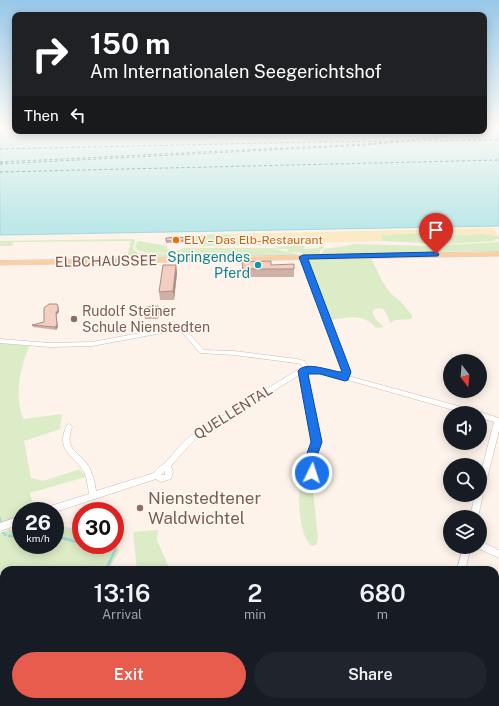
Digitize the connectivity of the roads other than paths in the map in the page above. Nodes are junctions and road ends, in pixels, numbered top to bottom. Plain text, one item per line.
1 (499, 254) edge
2 (303, 257) junction
3 (0, 263) edge
4 (0, 341) edge
5 (305, 370) junction
6 (345, 377) junction
7 (447, 406) edge
8 (487, 417) edge
9 (499, 421) edge
10 (69, 428) dead end
11 (310, 459) dead end
12 (487, 465) edge
13 (93, 496) junction
14 (64, 505) edge
15 (12, 523) edge
16 (0, 527) edge
17 (487, 549) edge
18 (465, 554) edge
19 (499, 554) edge
20 (462, 566) edge

1 - 2 main road, ELBCHAUSSEE
2 - 3 main road, ELBCHAUSSEE
2 - 6 street
4 - 5 street
5 - 6 street
5 - 11 street
5 - 13 street, QUELLENTAL
6 - 7 street
8 - 9 street
9 - 12 street
10 - 13 street
13 - 14 street, QUELLENTAL
15 - 16 street
17 - 19 street
18 - 20 street

